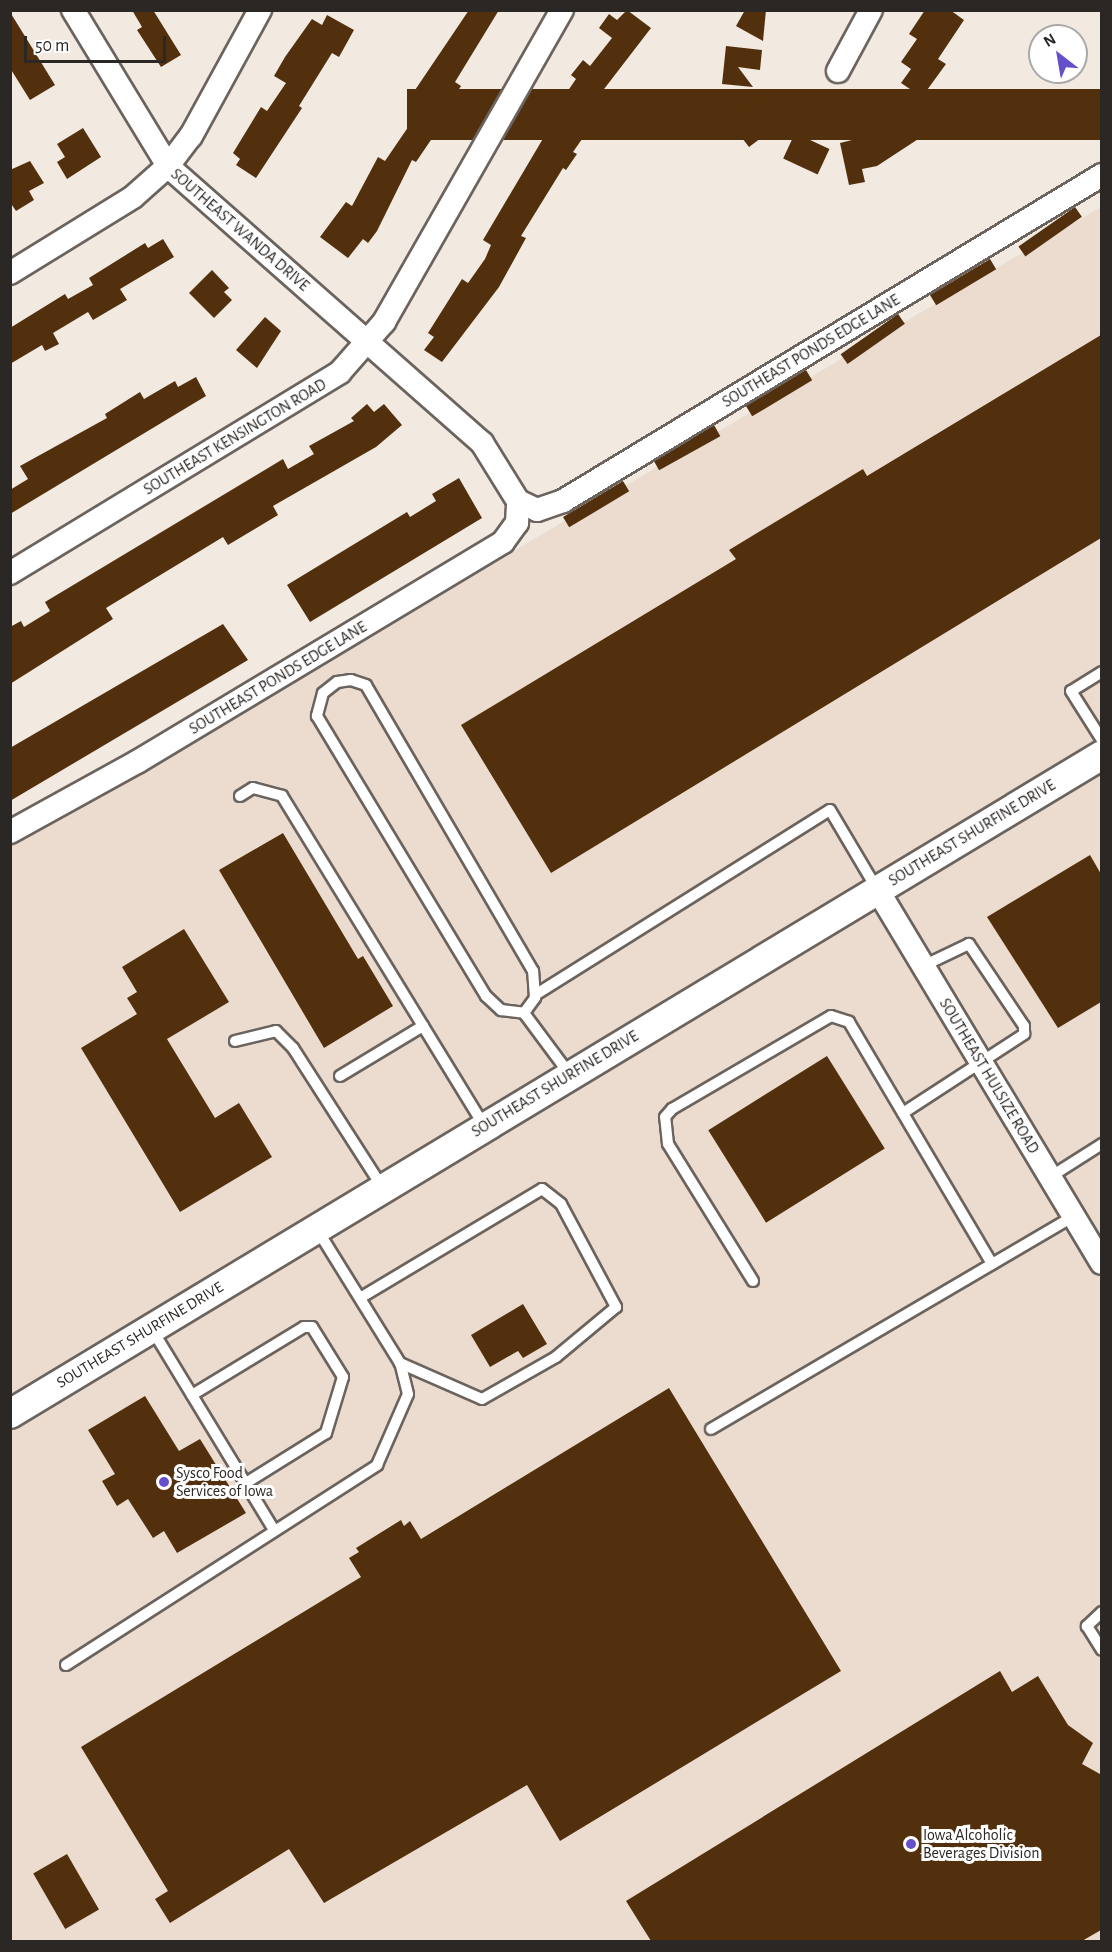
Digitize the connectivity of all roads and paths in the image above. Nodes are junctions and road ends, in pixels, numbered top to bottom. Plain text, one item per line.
1 (73, 10) edge
2 (260, 10) edge
3 (562, 10) edge
4 (872, 10) edge
5 (838, 71) dead end
6 (168, 166) junction
7 (1101, 175) edge
8 (10, 273) edge
9 (367, 344) junction
10 (518, 501) junction
11 (10, 573) edge
12 (1101, 672) edge
13 (1101, 740) edge
14 (1101, 755) edge
15 (240, 796) dead end
16 (10, 832) edge
17 (877, 889) junction
18 (923, 966) junction
19 (535, 994) junction
20 (524, 1012) junction
21 (423, 1026) junction
22 (235, 1041) dead end
23 (982, 1065) junction
24 (570, 1075) junction
25 (340, 1076) dead end
26 (903, 1113) junction
27 (484, 1127) junction
28 (1101, 1144) edge
29 (1050, 1177) junction
30 (383, 1188) junction
31 (1074, 1216) junction
32 (317, 1228) junction
33 (1101, 1263) edge
34 (992, 1264) junction
35 (753, 1281) dead end
36 (360, 1298) junction
37 (151, 1328) junction
38 (400, 1363) junction
39 (192, 1395) junction
40 (10, 1414) edge
41 (711, 1429) dead end
42 (246, 1483) junction
43 (274, 1530) junction
44 (1101, 1612) edge
45 (1101, 1650) edge
46 (66, 1665) dead end

1 - 6 street, SOUTHEAST WANDA DRIVE
2 - 6 street
3 - 9 street, SOUTHEAST KENSINGTON ROAD
4 - 5 street
6 - 8 street
6 - 9 street, SOUTHEAST WANDA DRIVE
7 - 10 street, SOUTHEAST PONDS EDGE LANE
9 - 10 street
9 - 11 street, SOUTHEAST KENSINGTON ROAD
10 - 16 street, SOUTHEAST PONDS EDGE LANE
12 - 13 lane
14 - 17 street, SOUTHEAST SHURFINE DRIVE
15 - 21 lane
17 - 18 street, SOUTHEAST HULSIZE ROAD
17 - 19 lane
17 - 24 street, SOUTHEAST SHURFINE DRIVE
18 - 23 street, SOUTHEAST HULSIZE ROAD
18 - 23 lane
19 - 20 lane
19 - 20 lane
20 - 24 lane
21 - 25 lane
21 - 27 lane
22 - 30 lane
23 - 26 lane
23 - 29 street, SOUTHEAST HULSIZE ROAD
24 - 27 street, SOUTHEAST SHURFINE DRIVE
26 - 34 lane
26 - 35 lane
27 - 30 street, SOUTHEAST SHURFINE DRIVE
28 - 29 lane
29 - 31 street, SOUTHEAST HULSIZE ROAD
30 - 32 street, SOUTHEAST SHURFINE DRIVE
31 - 33 street, SOUTHEAST HULSIZE ROAD
31 - 34 lane
32 - 36 lane
32 - 37 street, SOUTHEAST SHURFINE DRIVE
34 - 41 lane
36 - 38 lane
36 - 38 lane
37 - 39 lane
37 - 40 street, SOUTHEAST SHURFINE DRIVE
38 - 43 lane
39 - 42 lane
39 - 42 lane
42 - 43 lane
43 - 46 lane
44 - 45 lane

